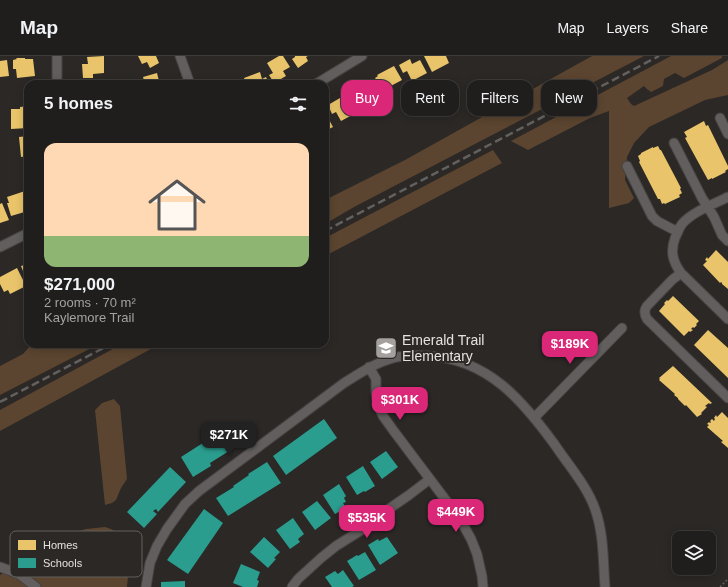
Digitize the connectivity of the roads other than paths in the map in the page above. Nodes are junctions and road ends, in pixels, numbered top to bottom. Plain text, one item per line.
1 (57, 56) edge
2 (180, 56) edge
3 (362, 56) edge
4 (57, 80) edge
5 (189, 80) edge
6 (323, 80) edge
7 (720, 118) dead end
8 (728, 134) edge
9 (674, 143) dead end
10 (627, 166) dead end
11 (728, 197) edge
12 (707, 207) junction
13 (678, 232) junction
14 (24, 235) edge
15 (728, 241) edge
16 (0, 247) edge
17 (681, 273) junction
18 (728, 320) edge
19 (622, 328) dead end
20 (369, 367) junction
21 (728, 398) edge
22 (534, 418) junction
23 (430, 478) junction
24 (0, 567) edge
25 (10, 571) edge
26 (23, 577) edge
27 (36, 587) edge
28 (146, 587) edge
29 (292, 587) edge
30 (483, 587) edge
31 (605, 587) edge

1 - 4 street
2 - 5 street
3 - 6 street
7 - 8 street
9 - 12 street
10 - 13 street
11 - 12 street
12 - 13 street
12 - 15 street
13 - 17 street
14 - 16 street
17 - 18 street
17 - 21 street
19 - 22 street
20 - 22 street
20 - 23 street
20 - 28 street
22 - 31 street
23 - 29 street
23 - 30 street
24 - 25 street
26 - 27 street

